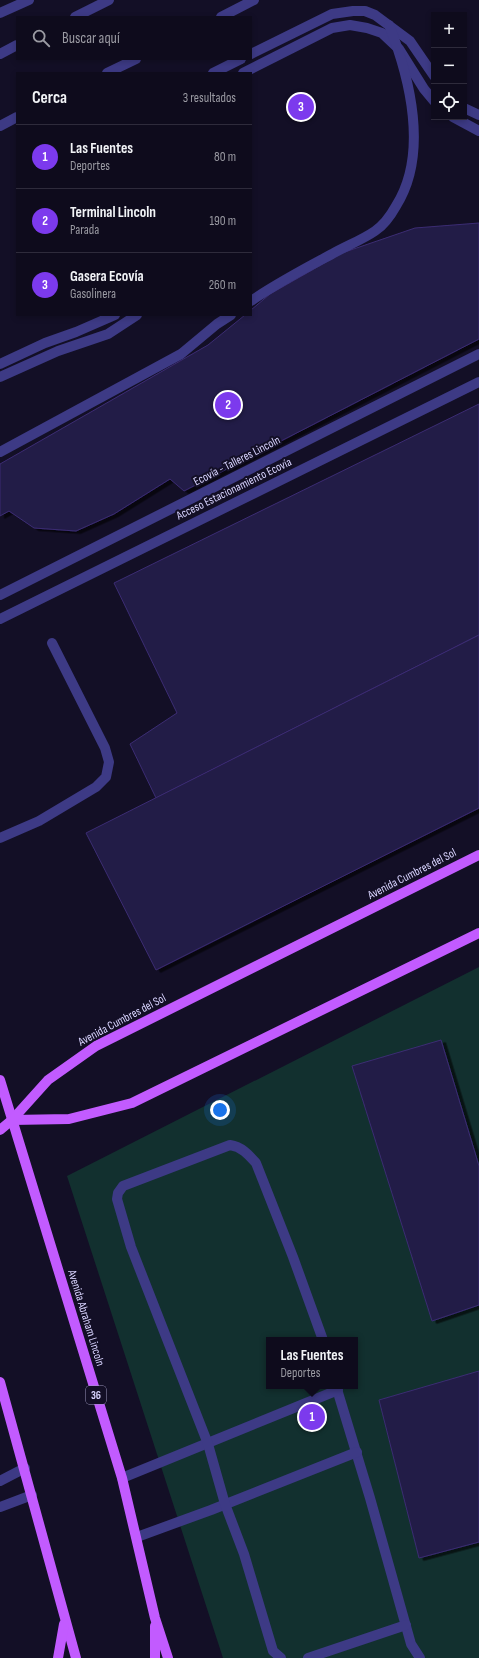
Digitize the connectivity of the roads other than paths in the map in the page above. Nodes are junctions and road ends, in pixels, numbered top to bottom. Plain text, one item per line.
1 (29, 0) edge
2 (109, 0) edge
3 (254, 0) edge
4 (0, 13) edge
5 (77, 16) edge
6 (223, 16) edge
7 (389, 25) junction
8 (16, 46) edge
9 (399, 49) junction
10 (0, 54) edge
11 (252, 54) edge
12 (134, 60) edge
13 (239, 60) edge
14 (109, 72) edge
15 (215, 72) edge
16 (245, 72) edge
17 (431, 72) edge
18 (431, 97) edge
19 (467, 109) edge
20 (479, 115) edge
21 (16, 118) edge
22 (459, 120) edge
23 (0, 126) edge
24 (479, 131) edge
25 (252, 300) edge
26 (113, 316) edge
27 (135, 316) edge
28 (229, 316) edge
29 (479, 354) edge
30 (0, 364) edge
31 (0, 377) edge
32 (479, 382) edge
33 (0, 452) edge
34 (2, 592) edge
35 (0, 619) edge
36 (52, 643) dead end
37 (0, 838) edge
38 (479, 855) edge
39 (479, 933) edge
40 (0, 1080) edge
41 (0, 1113) edge
42 (12, 1120) junction
43 (0, 1130) edge
44 (322, 1337) edge
45 (0, 1382) edge
46 (335, 1389) edge
47 (337, 1389) edge
48 (208, 1444) junction
49 (356, 1452) junction
50 (25, 1468) junction
51 (122, 1478) junction
52 (0, 1481) edge
53 (32, 1495) junction
54 (225, 1504) junction
55 (0, 1507) edge
56 (137, 1537) junction
57 (155, 1618) junction
58 (65, 1620) junction
59 (406, 1625) junction
60 (58, 1658) edge
61 (76, 1658) edge
62 (155, 1658) edge
63 (168, 1658) edge
64 (281, 1658) edge
65 (308, 1658) edge
66 (420, 1658) edge

1 - 4 street
2 - 5 street
3 - 6 street
7 - 9 street
7 - 11 street
7 - 17 street
8 - 10 street
9 - 16 street
9 - 18 street
9 - 25 street
12 - 14 street
13 - 15 street
19 - 20 street
21 - 23 street
22 - 24 street
26 - 30 street
27 - 31 street
28 - 33 street
29 - 34 street, Ecovía - Talleres Lincoln
32 - 35 street, Acceso Estacionamiento Ecovía
36 - 37 street
38 - 42 main road, Avenida Cumbres del Sol
39 - 42 main road
40 - 42 main road, Avenida Abraham Lincoln / 36
41 - 42 main road
42 - 43 main road, Avenida Cumbres del Sol
42 - 51 main road, Avenida Abraham Lincoln / 36
44 - 48 street
45 - 50 main road
46 - 48 street
47 - 49 street
48 - 51 street
48 - 54 street
49 - 54 street
49 - 59 street
50 - 52 street
50 - 53 main road
51 - 56 main road, Avenida Abraham Lincoln / 36
53 - 55 street
53 - 58 main road
54 - 56 street
54 - 64 street
56 - 57 main road, Avenida Abraham Lincoln / 36
57 - 62 main road
57 - 63 main road, Avenida Abraham Lincoln / 36
58 - 60 main road
58 - 61 main road
59 - 65 street
59 - 66 street

